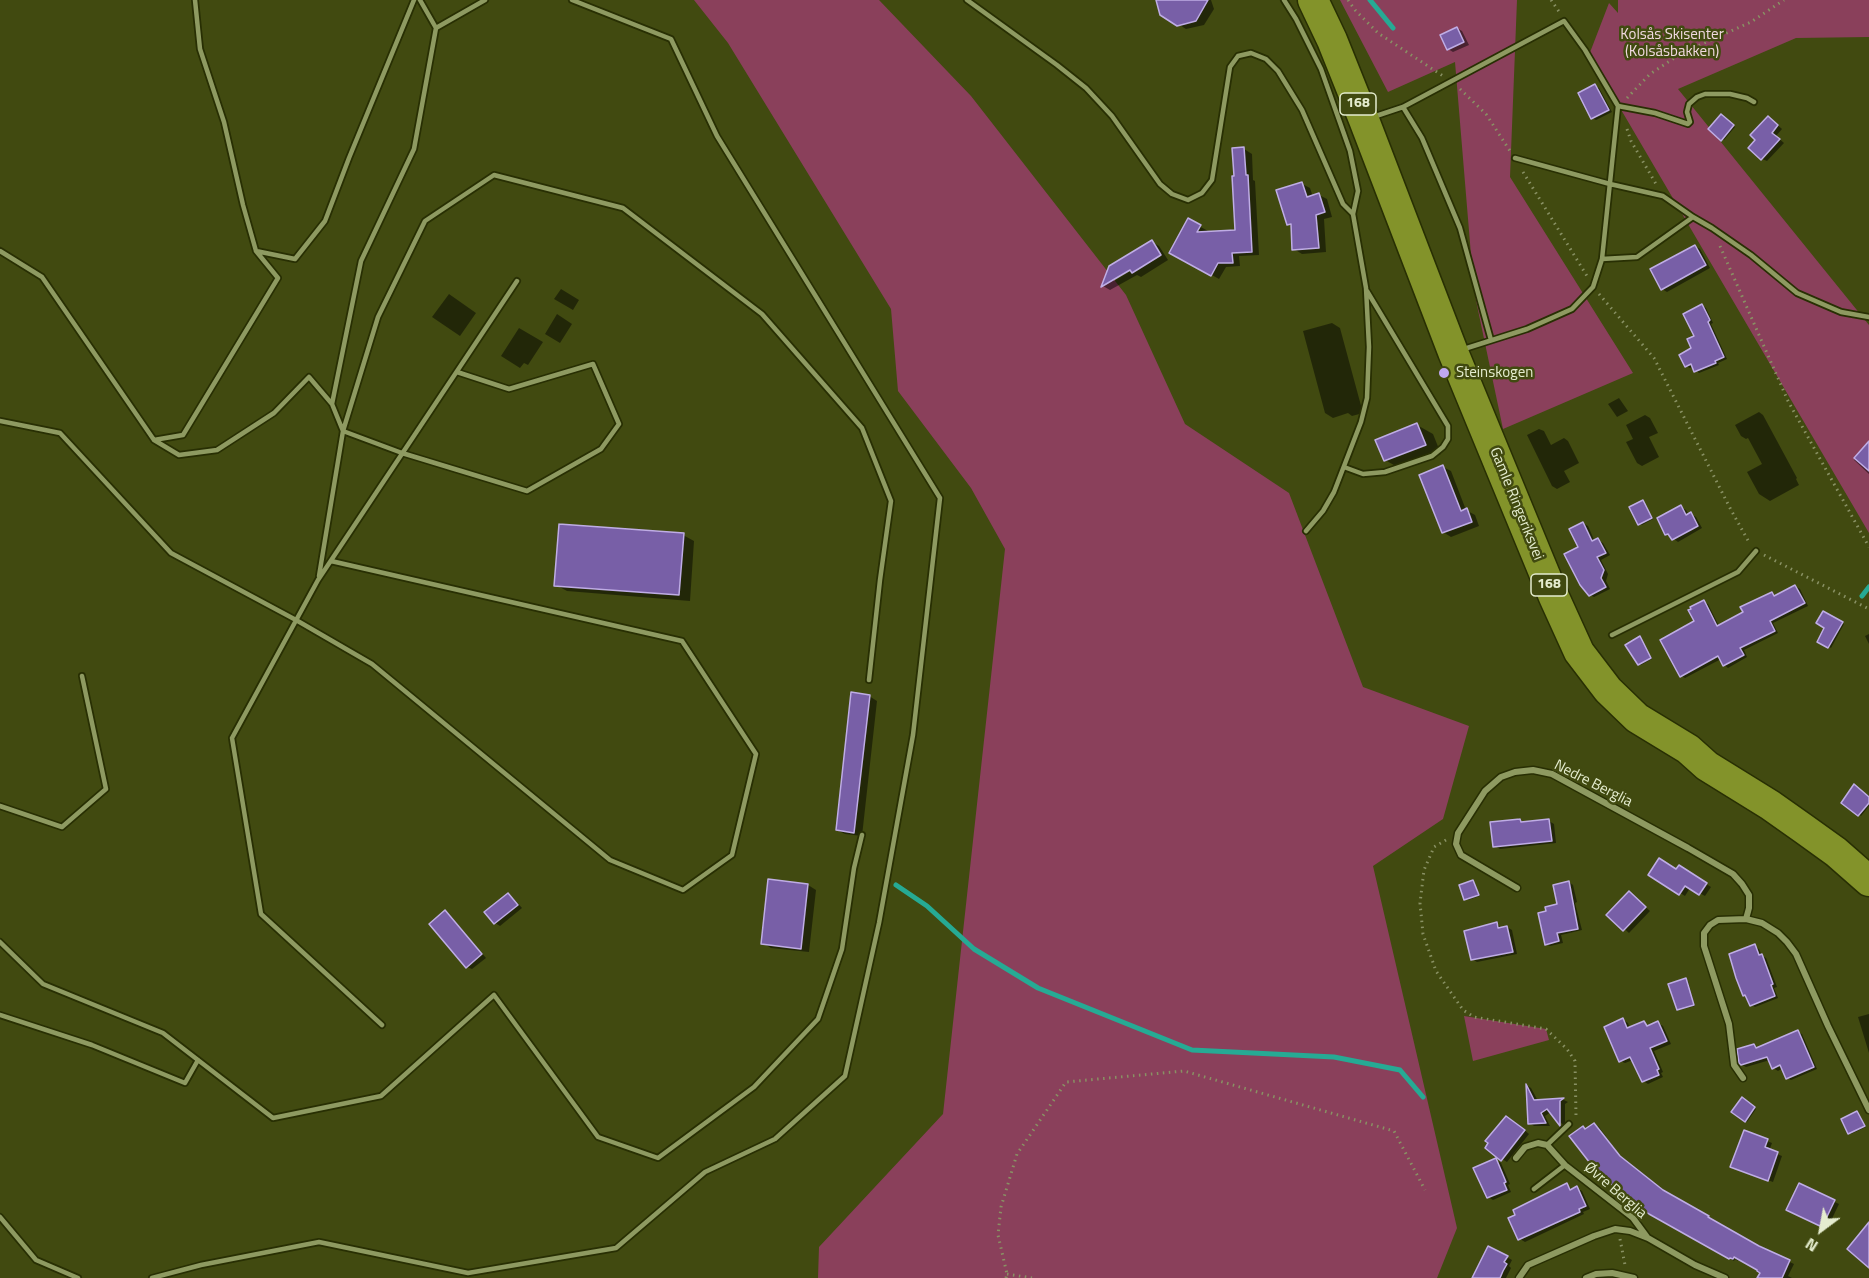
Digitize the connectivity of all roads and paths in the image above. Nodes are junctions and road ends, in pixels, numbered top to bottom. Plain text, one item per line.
1 (195, 0) edge
2 (414, 0) edge
3 (420, 0) edge
4 (485, 0) edge
5 (572, 0) edge
6 (967, 0) edge
7 (1284, 0) edge
8 (1313, 0) edge
9 (1348, 0) edge
10 (1551, 0) edge
11 (1784, 0) edge
12 (1564, 21) junction
13 (436, 28) junction
14 (1452, 82) junction
15 (1754, 102) dead end
16 (1618, 106) junction
17 (1403, 107) junction
18 (1364, 120) junction
19 (1515, 158) junction
20 (1610, 184) junction
21 (1664, 196) junction
22 (1353, 214) junction
23 (1693, 217) junction
24 (1712, 228) junction
25 (0, 251) edge
26 (256, 251) junction
27 (1602, 259) junction
28 (517, 281) dead end
29 (1593, 287) junction
30 (1366, 288) junction
31 (1869, 317) edge
32 (1491, 340) junction
33 (1453, 352) junction
34 (457, 372) junction
35 (332, 404) junction
36 (0, 421) edge
37 (343, 432) junction
38 (154, 440) junction
39 (402, 453) junction
40 (1344, 467) junction
41 (1306, 531) dead end
42 (1869, 547) edge
43 (1756, 551) junction
44 (331, 561) junction
45 (318, 580) junction
46 (1869, 609) edge
47 (296, 620) junction
48 (1612, 635) dead end
49 (82, 676) dead end
50 (869, 680) dead end
51 (1688, 749) junction
52 (0, 806) edge
53 (1458, 833) junction
54 (862, 836) dead end
55 (1869, 854) edge
56 (1869, 881) edge
57 (1517, 888) dead end
58 (1746, 919) junction
59 (0, 942) edge
60 (0, 1015) edge
61 (382, 1025) dead end
62 (198, 1060) junction
63 (1743, 1078) dead end
64 (1869, 1110) edge
65 (1576, 1117) dead end
66 (1569, 1124) dead end
67 (1547, 1145) junction
68 (1516, 1158) dead end
69 (1565, 1165) junction
70 (1534, 1189) dead end
71 (1425, 1190) dead end
72 (0, 1217) edge
73 (1618, 1230) junction
74 (1648, 1238) junction
75 (1007, 1276) edge
76 (1631, 1277) edge
77 (78, 1278) edge
78 (152, 1278) edge
79 (1032, 1278) edge
80 (1519, 1278) edge
81 (1586, 1278) edge
82 (1725, 1278) edge

1 - 26 lane
2 - 26 lane
3 - 13 lane
4 - 13 lane
5 - 78 lane
6 - 22 lane
7 - 22 lane
8 - 18 main road, Gamle Ringeriksvei / 168
9 - 14 path
10 - 12 path
11 - 16 path
12 - 14 lane
12 - 16 lane
13 - 35 lane
14 - 17 lane
14 - 19 path
15 - 16 lane
16 - 20 lane
16 - 21 path
17 - 18 lane
17 - 32 lane
18 - 33 main road, Gamle Ringeriksvei / 168
19 - 20 lane
19 - 29 path
20 - 21 lane
20 - 27 lane
21 - 23 lane
22 - 30 lane
23 - 24 lane
23 - 27 lane
24 - 31 lane
24 - 42 path
25 - 38 lane
26 - 38 lane
27 - 29 lane
28 - 34 lane
29 - 32 lane
29 - 43 path
30 - 40 lane
30 - 40 lane
32 - 33 lane
33 - 51 main road, Gamle Ringeriksvei / 168
34 - 39 lane
34 - 39 lane
35 - 37 lane
35 - 38 lane
36 - 47 lane
37 - 39 lane
37 - 45 lane
37 - 50 lane
39 - 44 lane
40 - 41 lane
43 - 46 path
43 - 48 lane
44 - 45 lane
44 - 47 lane
45 - 47 lane
47 - 61 lane
49 - 52 lane
51 - 55 main road, Gamle Ringeriksvei / 168
51 - 56 main road, Gamle Ringeriksvei / 168
53 - 57 street
53 - 58 street, Nedre Berglia
53 - 65 path
54 - 62 lane
58 - 63 street
58 - 64 street
59 - 62 lane
60 - 62 lane
66 - 67 lane
67 - 68 street
67 - 69 street, Øvre Berglia
69 - 70 lane, Øvre Berglia
69 - 74 street, Øvre Berglia
71 - 75 path
72 - 77 lane
73 - 74 street, Øvre Berglia
73 - 76 path
73 - 80 street, Øvre Berglia
74 - 82 street, Øvre Berglia
75 - 79 path
76 - 81 street

